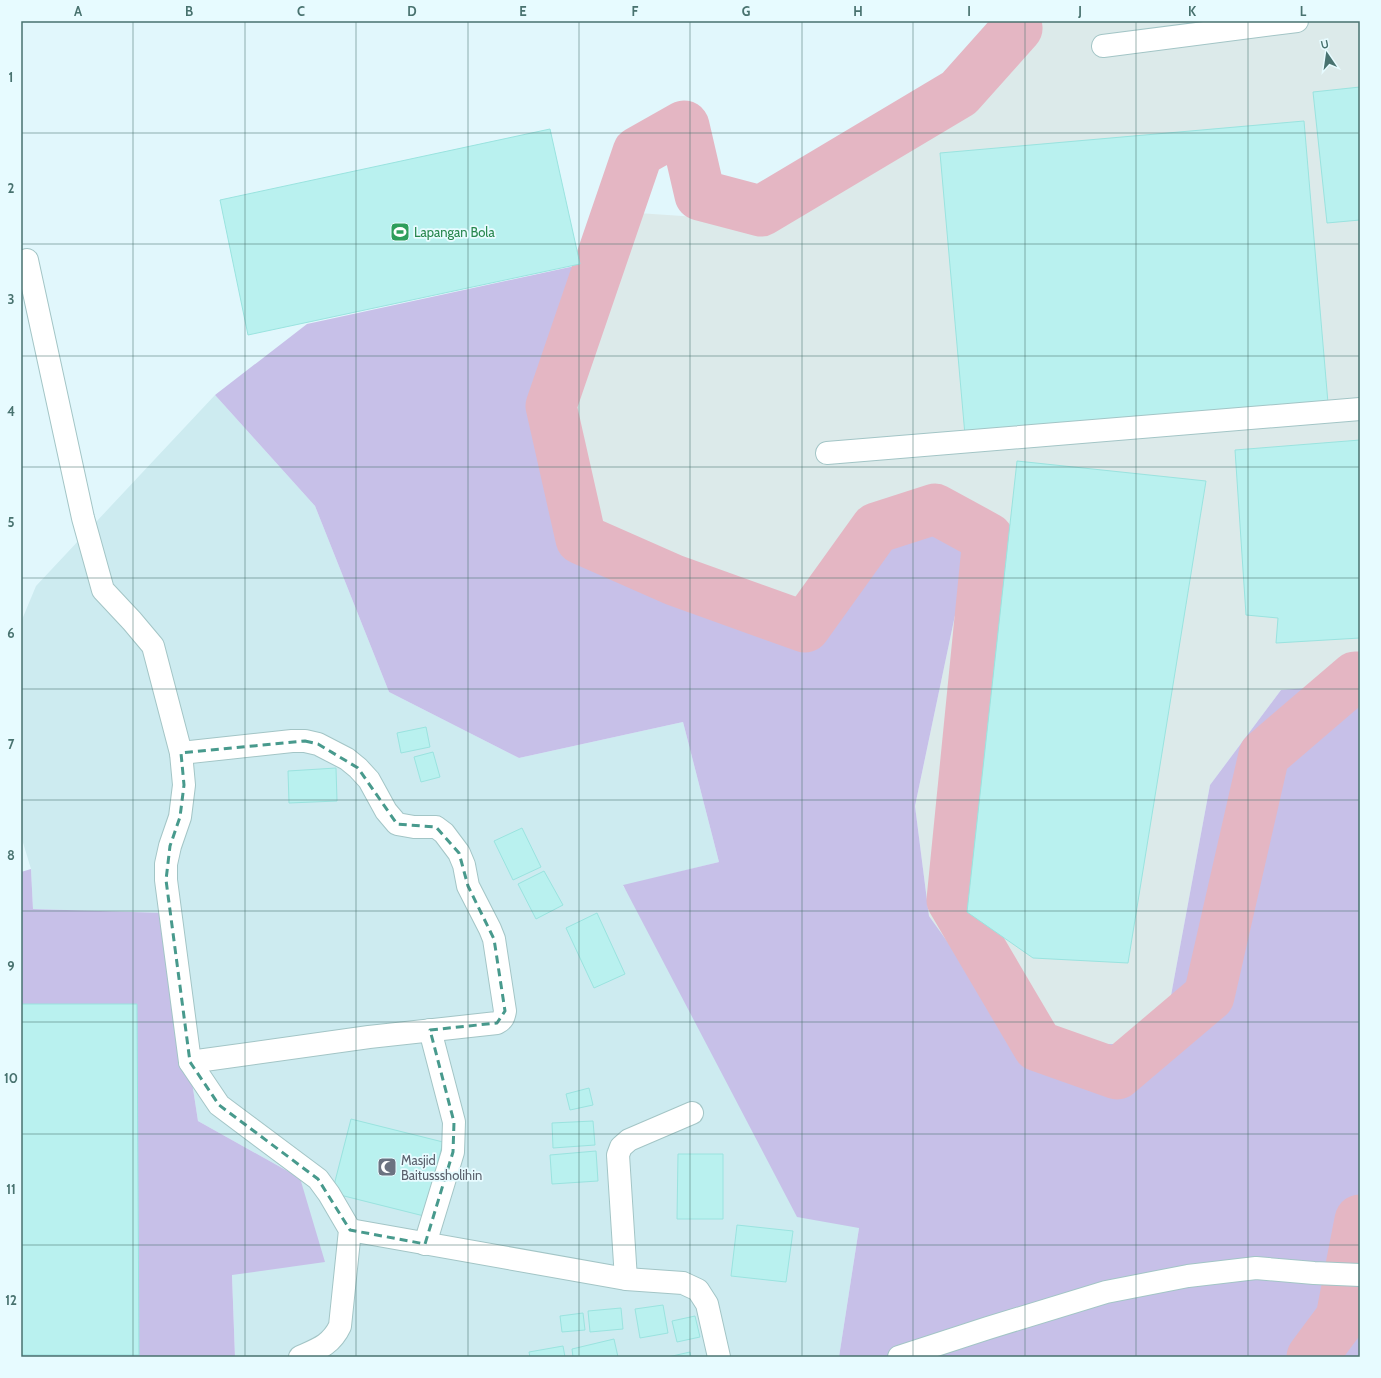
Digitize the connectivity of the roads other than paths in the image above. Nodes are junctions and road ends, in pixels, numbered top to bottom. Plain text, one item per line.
1 (1297, 21) edge
2 (1103, 46) dead end
3 (26, 260) dead end
4 (1360, 409) edge
5 (827, 453) dead end
6 (181, 753) junction
7 (430, 1030) junction
8 (190, 1062) junction
9 (692, 1113) dead end
10 (350, 1230) junction
11 (425, 1244) junction
12 (1360, 1275) edge
13 (626, 1279) junction
14 (300, 1357) edge
15 (719, 1357) edge
16 (899, 1357) edge

1 - 2 street
3 - 6 street
4 - 5 street
6 - 7 street
6 - 8 street
7 - 8 street
7 - 11 street
8 - 10 street
9 - 13 street
10 - 11 street
10 - 14 street
11 - 13 street
12 - 16 street
13 - 15 street

